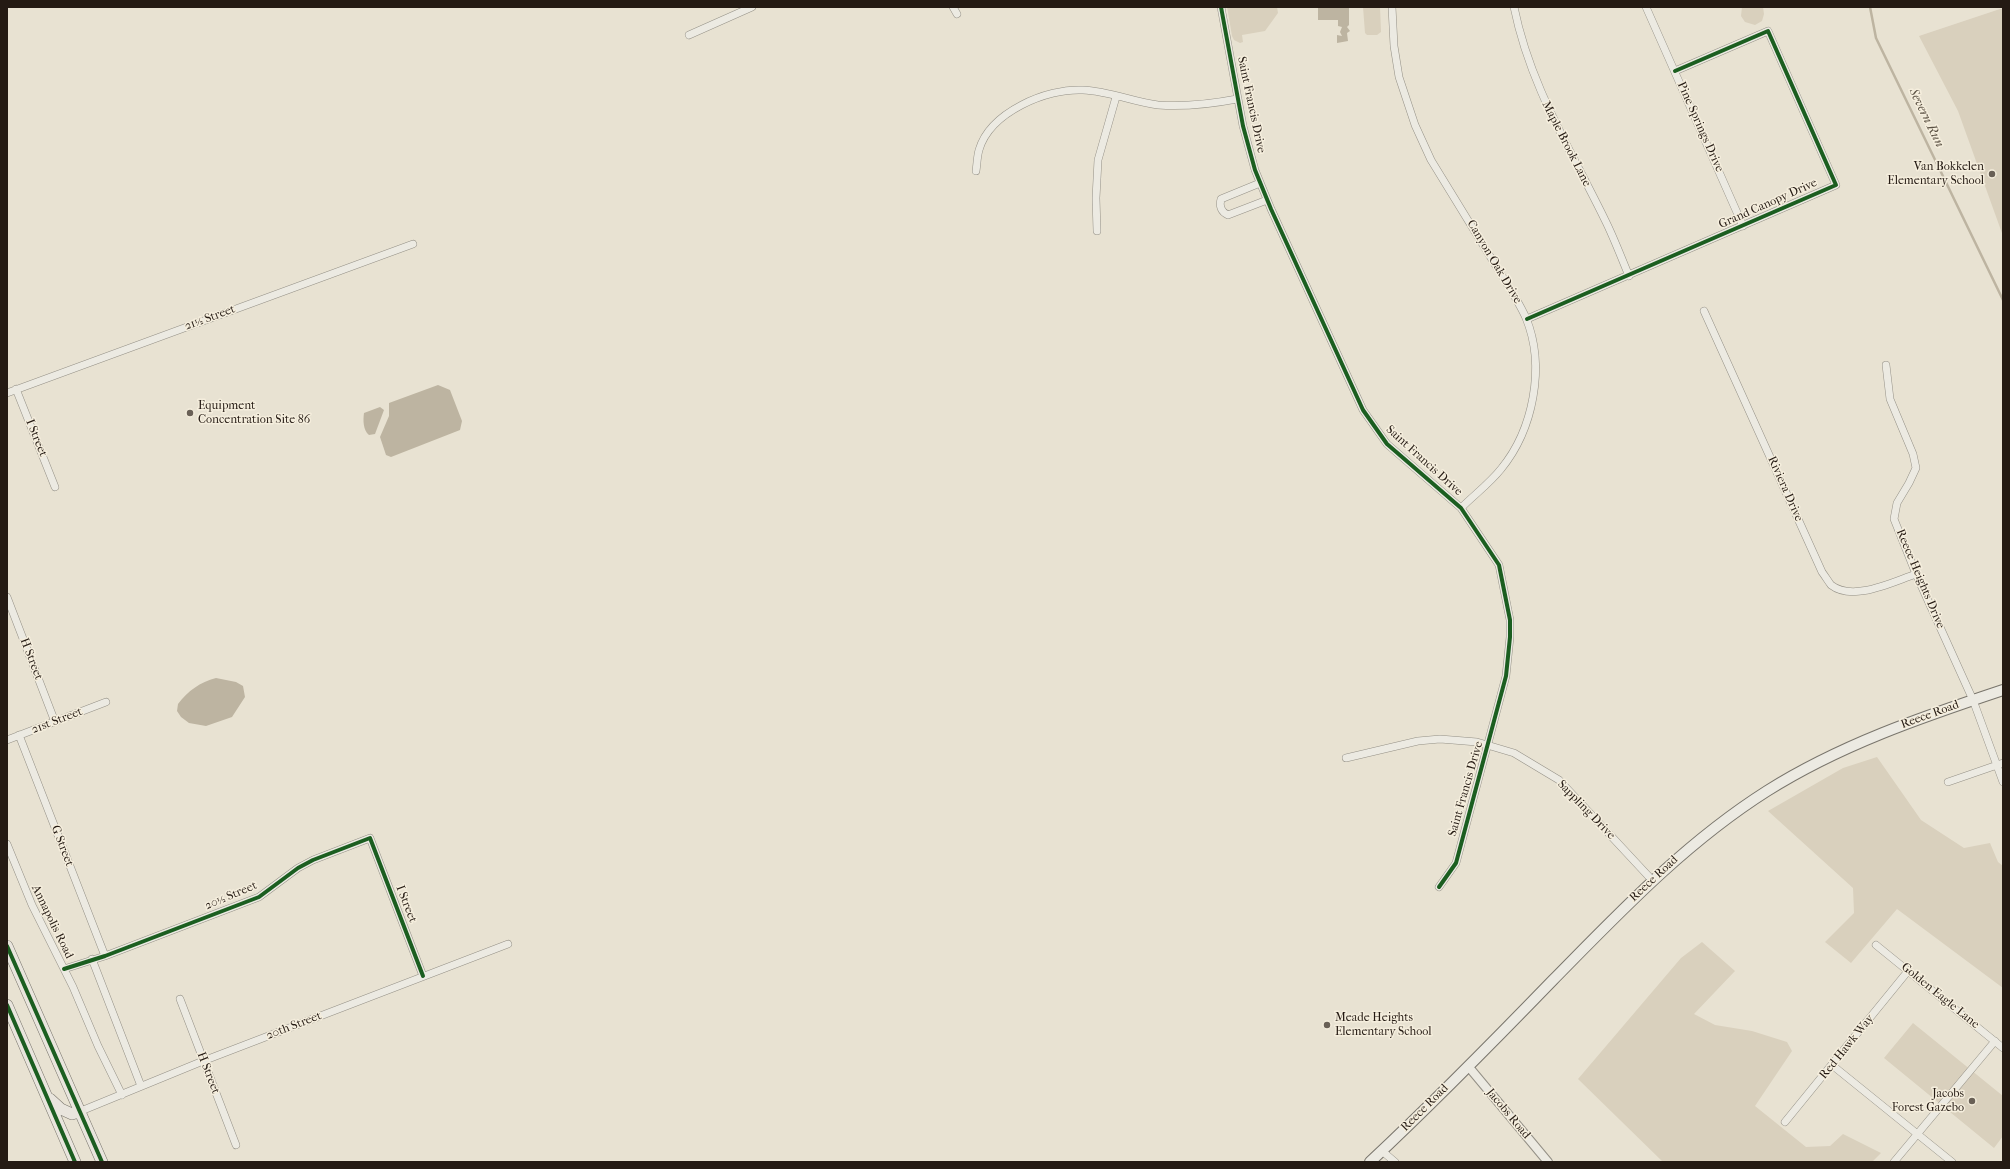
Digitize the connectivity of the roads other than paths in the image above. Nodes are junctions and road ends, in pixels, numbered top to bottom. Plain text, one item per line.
1 (752, 7) edge
2 (1221, 7) edge
3 (1392, 7) edge
4 (1514, 7) edge
5 (1646, 7) edge
6 (689, 35) dead end
7 (1675, 71) junction
8 (1116, 97) junction
9 (1237, 99) junction
10 (976, 171) dead end
11 (1260, 183) junction
12 (1267, 200) junction
13 (1742, 226) junction
14 (1097, 231) dead end
15 (413, 244) dead end
16 (1629, 276) junction
17 (1704, 311) dead end
18 (1527, 319) junction
19 (1886, 365) dead end
20 (16, 389) junction
21 (7, 393) edge
22 (55, 487) dead end
23 (1461, 508) junction
24 (1916, 574) junction
25 (7, 597) edge
26 (2003, 690) edge
27 (1974, 700) junction
28 (106, 702) dead end
29 (55, 722) junction
30 (19, 735) junction
31 (7, 740) edge
32 (1488, 745) junction
33 (1346, 758) dead end
34 (2000, 764) edge
35 (1948, 782) dead end
36 (2003, 782) edge
37 (370, 838) joint
38 (7, 844) edge
39 (1652, 880) junction
40 (1439, 886) dead end
41 (508, 944) dead end
42 (1876, 945) dead end
43 (7, 946) edge
44 (105, 956) junction
45 (92, 960) junction
46 (64, 969) junction
47 (1908, 971) junction
48 (423, 976) junction
49 (180, 999) dead end
50 (7, 1004) edge
51 (1994, 1041) junction
52 (2003, 1048) edge
53 (203, 1061) junction
54 (1832, 1065) junction
55 (1468, 1066) junction
56 (141, 1086) junction
57 (46, 1094) junction
58 (122, 1095) junction
59 (81, 1111) junction
60 (1786, 1122) dead end
61 (1918, 1134) junction
62 (236, 1145) dead end
63 (1382, 1151) junction
64 (75, 1162) edge
65 (102, 1162) edge
66 (1370, 1162) edge
67 (1394, 1162) edge
68 (1548, 1162) edge
69 (1894, 1162) edge
70 (1952, 1162) edge

1 - 6 street
2 - 9 street, Saint Francis Drive
3 - 18 street, Canyon Oak Drive
4 - 16 street, Maple Brook Lane
5 - 7 street, Pine Springs Drive
7 - 13 street, Pine Springs Drive
7 - 13 street, Grand Canopy Drive
8 - 9 street
8 - 10 street
8 - 14 street
9 - 11 street, Saint Francis Drive
11 - 12 street, Saint Francis Drive
11 - 12 street
12 - 23 street, Saint Francis Drive
13 - 16 street, Grand Canopy Drive
15 - 20 street, 21½ Street
16 - 18 street, Grand Canopy Drive
17 - 24 street, Riviera Drive
18 - 23 street, Canyon Oak Drive
19 - 24 street, Reece Heights Drive
20 - 21 street, 21½ Street
20 - 22 street, I Street
23 - 32 street, Saint Francis Drive
24 - 27 street, Reece Heights Drive
25 - 29 street, H Street
26 - 27 main road, Reece Road
27 - 34 street, Reece Heights Drive
27 - 39 main road, Reece Road
28 - 29 street, 21st Street
29 - 30 street, 21st Street
30 - 31 street, 21st Street
30 - 44 street, G Street
32 - 33 street, Sappling Drive
32 - 39 street, Sappling Drive
32 - 40 street, Saint Francis Drive
34 - 35 street
34 - 36 street, Reece Heights Drive
37 - 44 street, 20½ Street
37 - 48 street, I Street
38 - 46 street, Annapolis Road
39 - 55 main road, Reece Road
41 - 48 street, 20th Street
42 - 47 street, Golden Eagle Lane
43 - 59 main road
44 - 45 street, 20½ Street
45 - 46 street, 20½ Street
45 - 56 street
46 - 58 street, Annapolis Road
47 - 51 street, Golden Eagle Lane
47 - 54 street, Red Hawk Way
48 - 53 street, 20th Street
49 - 53 street, H Street
50 - 57 main road
51 - 52 street, Golden Eagle Lane
51 - 61 street
53 - 56 street, 20th Street
53 - 62 street, H Street
54 - 60 street, Red Hawk Way
54 - 61 street
55 - 63 main road, Reece Road
55 - 68 street, Jacobs Road
56 - 58 street, 20th Street
57 - 59 main road
57 - 64 main road
58 - 59 street, 20th Street
59 - 65 main road
61 - 69 street
61 - 70 street
63 - 66 main road, Reece Road
63 - 67 street

